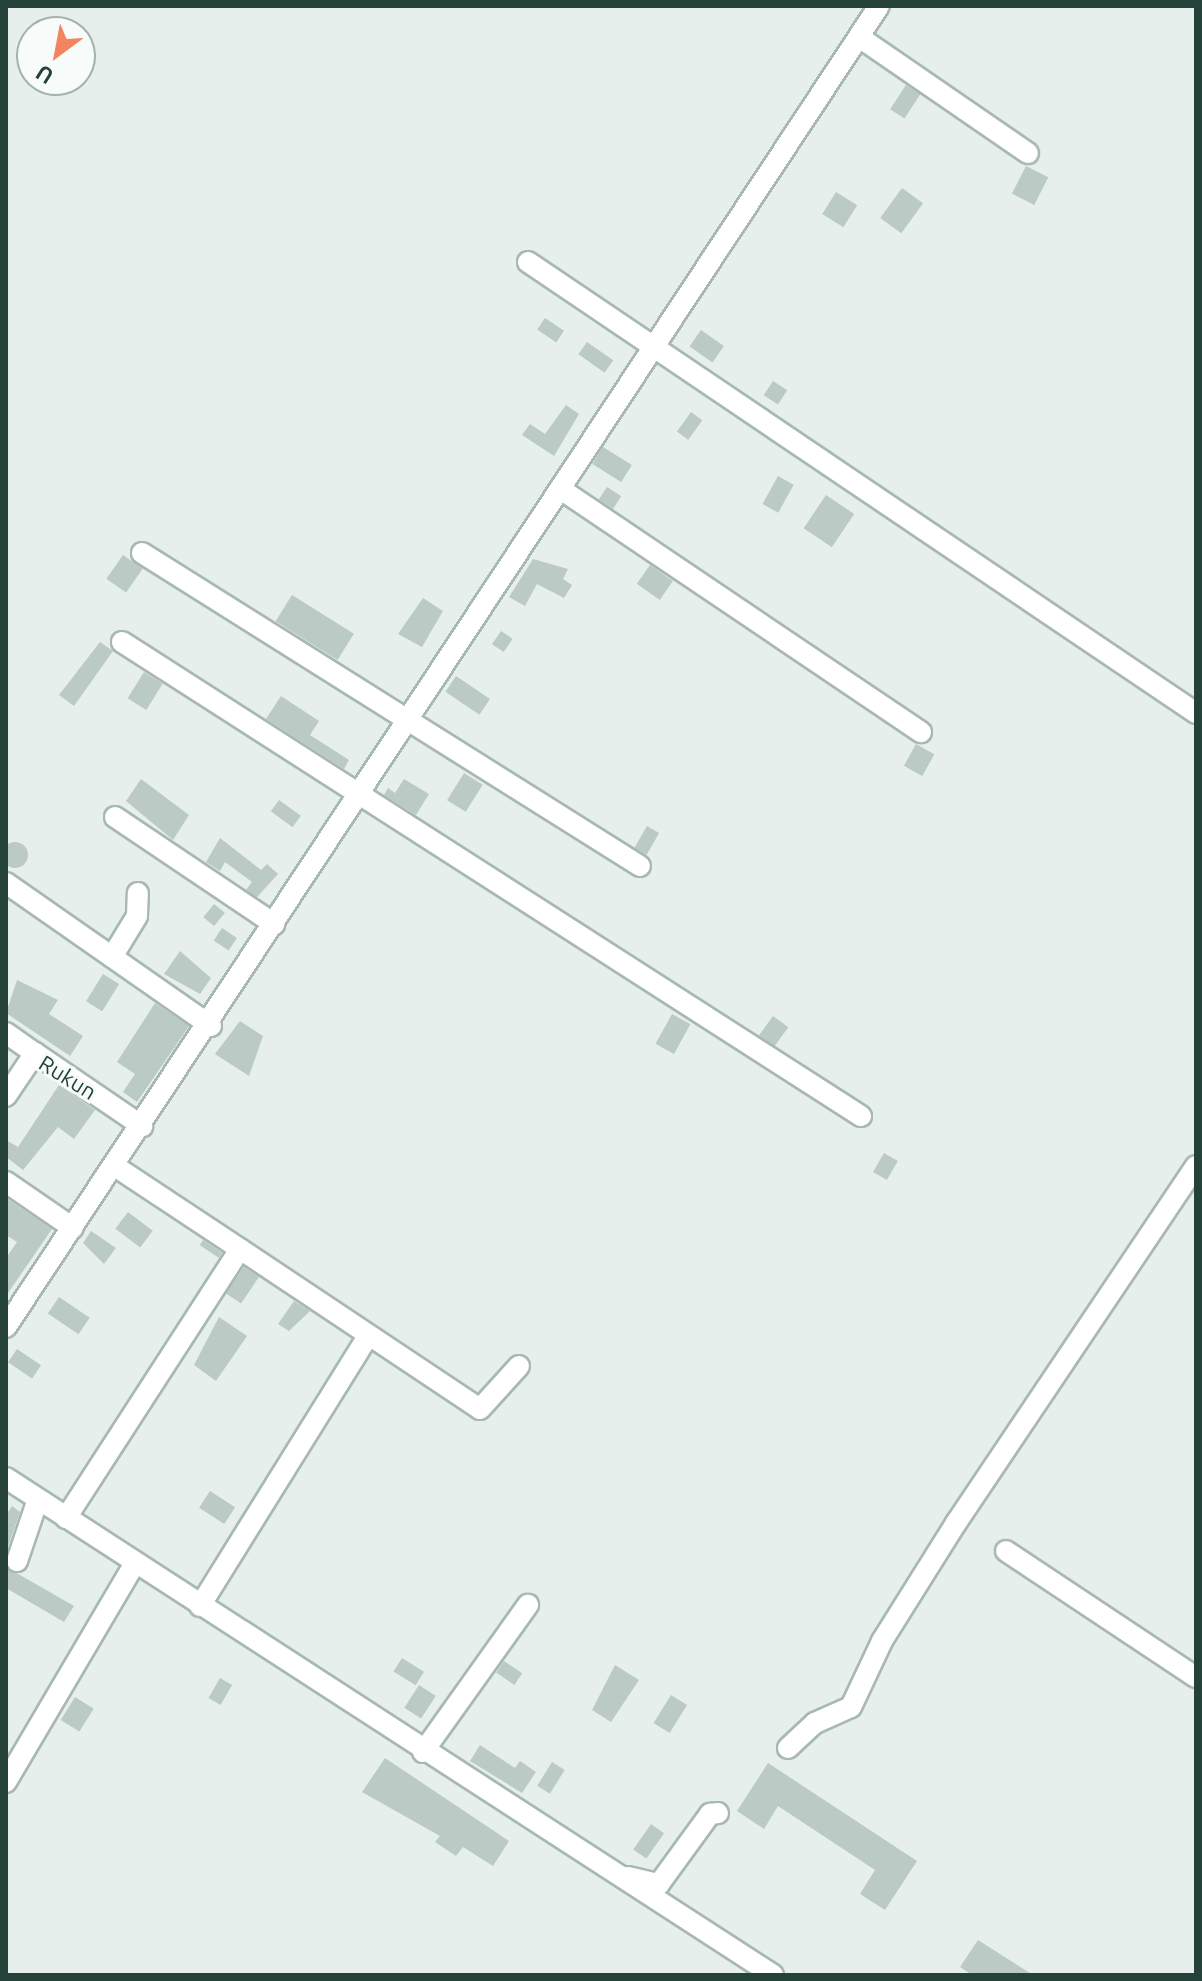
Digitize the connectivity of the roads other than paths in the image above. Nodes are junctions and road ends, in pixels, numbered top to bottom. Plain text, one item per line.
1 (879, 6) edge
2 (859, 37) junction
3 (1028, 153) dead end
4 (528, 262) dead end
5 (653, 346) junction
6 (562, 490) junction
7 (142, 553) dead end
8 (122, 642) dead end
9 (1196, 713) edge
10 (409, 718) junction
11 (921, 732) dead end
12 (356, 793) junction
13 (115, 817) dead end
14 (640, 866) dead end
15 (6, 883) edge
16 (138, 893) dead end
17 (274, 924) junction
18 (112, 957) junction
19 (211, 1026) junction
20 (6, 1033) edge
21 (35, 1053) junction
22 (6, 1096) edge
23 (861, 1116) dead end
24 (142, 1126) junction
25 (1196, 1166) edge
26 (116, 1167) junction
27 (6, 1182) edge
28 (73, 1228) junction
29 (240, 1249) junction
30 (7, 1325) edge
31 (368, 1336) junction
32 (519, 1366) dead end
33 (6, 1478) edge
34 (38, 1499) junction
35 (66, 1518) junction
36 (1006, 1551) dead end
37 (17, 1561) dead end
38 (135, 1563) junction
39 (528, 1605) dead end
40 (200, 1606) junction
41 (1196, 1677) edge
42 (788, 1748) dead end
43 (423, 1752) junction
44 (6, 1782) edge
45 (718, 1813) dead end
46 (610, 1875) junction
47 (773, 1975) edge

1 - 2 street
2 - 3 street
2 - 5 street
4 - 5 street
5 - 6 street
5 - 9 street
6 - 10 street
6 - 11 street
7 - 10 street
8 - 12 street
10 - 12 street
10 - 14 street
12 - 17 street
12 - 23 street
13 - 17 street
15 - 18 street
16 - 18 street
17 - 19 street
18 - 19 street
19 - 24 street
20 - 21 street
21 - 22 street, Rukun
21 - 24 street, Rukun
24 - 26 street
25 - 42 street
26 - 28 street
26 - 29 street
27 - 28 street
28 - 30 street
29 - 31 street
29 - 35 street
31 - 32 street
31 - 40 street
33 - 34 street
34 - 35 street
34 - 37 street
35 - 38 street
36 - 41 street
38 - 40 street
38 - 44 street
39 - 43 street
40 - 43 street
43 - 46 street
45 - 46 street
46 - 47 street

